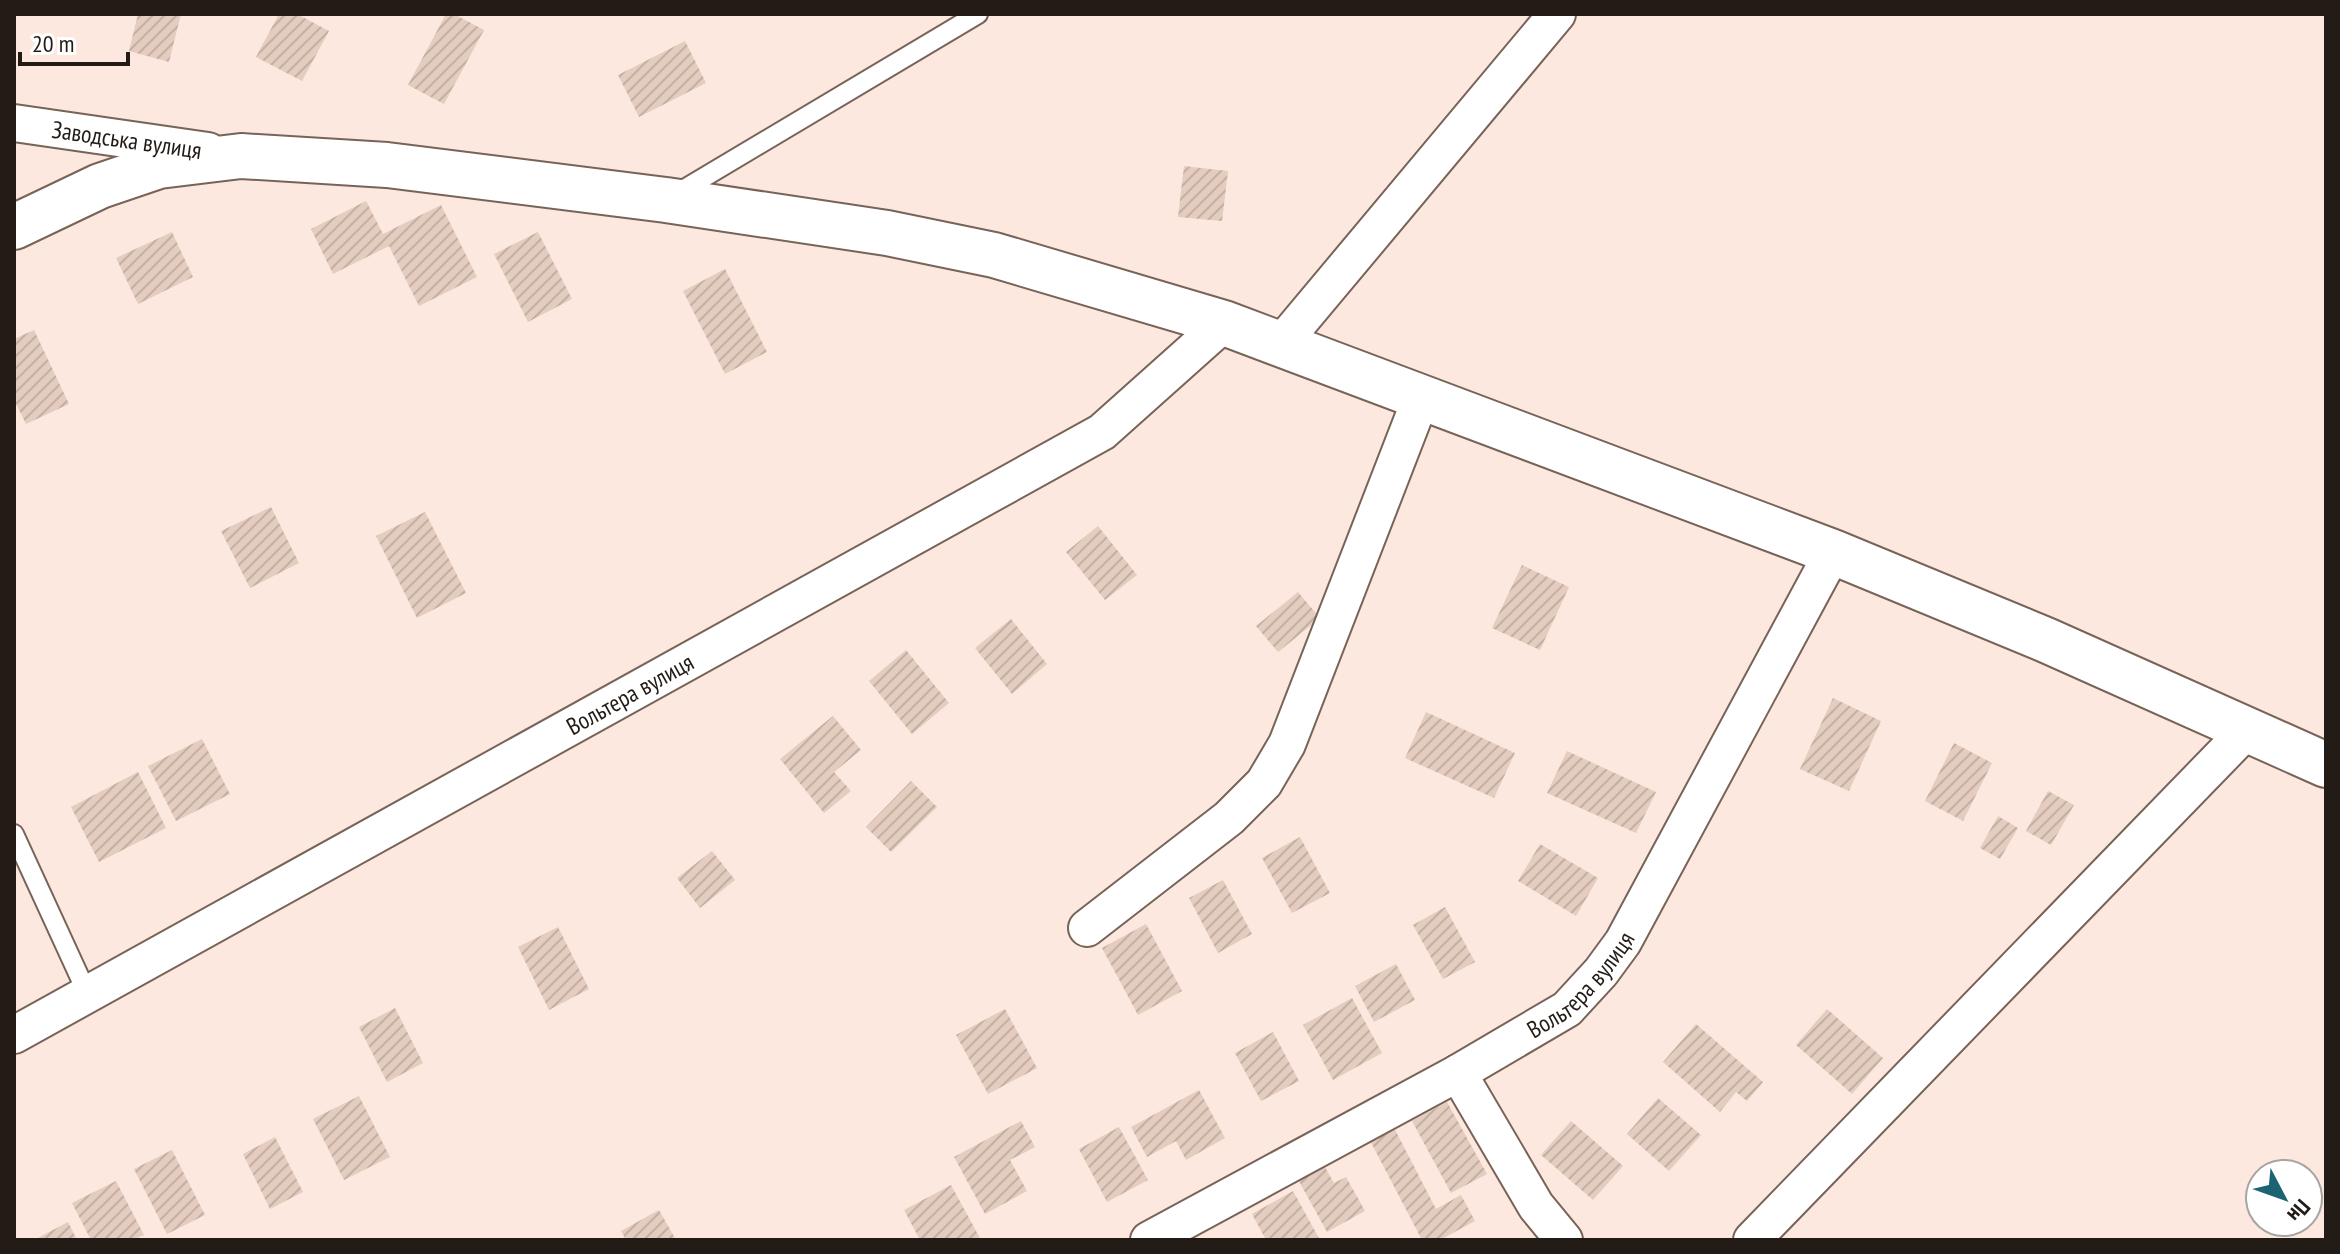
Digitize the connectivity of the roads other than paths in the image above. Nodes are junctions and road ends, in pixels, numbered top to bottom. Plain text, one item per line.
1 (978, 14) edge
2 (1557, 14) edge
3 (14, 123) edge
4 (241, 156) junction
5 (666, 200) junction
6 (14, 227) edge
7 (1224, 323) junction
8 (1281, 344) junction
9 (1421, 398) junction
10 (1833, 552) junction
11 (2247, 730) junction
12 (2326, 765) edge
13 (14, 834) edge
14 (1087, 928) dead end
15 (87, 993) junction
16 (14, 1035) edge
17 (1458, 1073) junction
18 (1149, 1240) edge
19 (1564, 1240) edge
20 (1752, 1240) edge

1 - 5 lane
2 - 8 street
3 - 4 street, Заводська вулиця
4 - 5 main road
4 - 6 main road
5 - 7 main road
7 - 8 main road
7 - 15 street, Вольтера вулиця
8 - 9 main road
9 - 10 main road
9 - 14 street
10 - 11 main road
10 - 17 street, Вольтера вулиця
11 - 12 main road
11 - 20 street
13 - 15 lane
15 - 16 street, Вольтера вулиця
17 - 18 street, Вольтера вулиця
17 - 19 street

